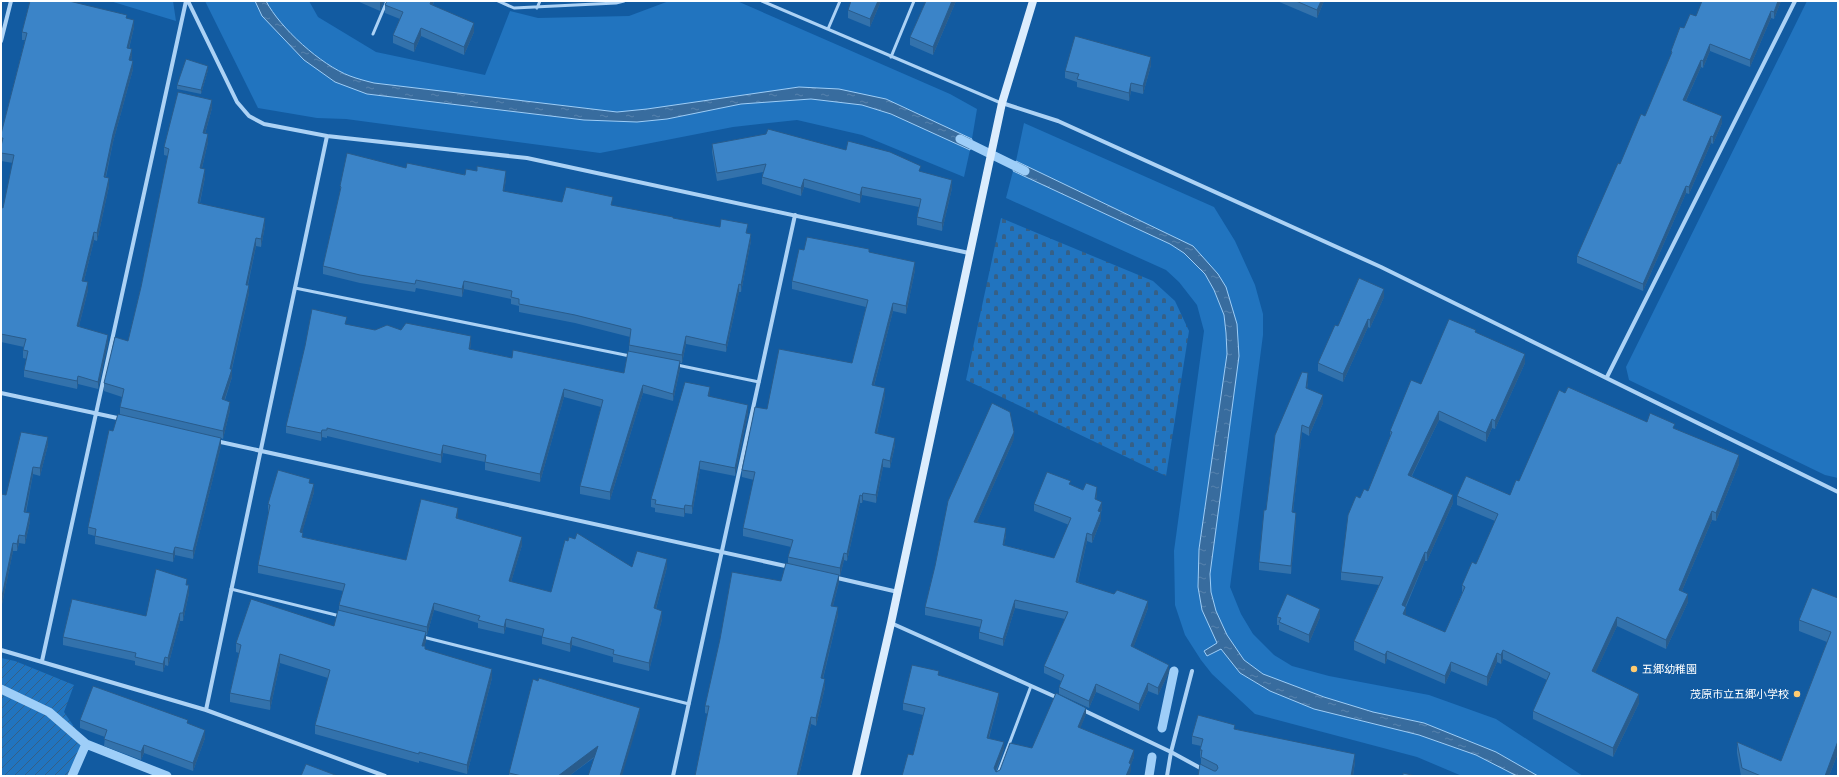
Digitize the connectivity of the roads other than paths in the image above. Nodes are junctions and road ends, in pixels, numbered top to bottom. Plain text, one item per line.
1 (11, 1) edge
2 (187, 1) edge
3 (387, 1) edge
4 (498, 1) edge
5 (540, 1) edge
6 (624, 1) edge
7 (762, 1) edge
8 (840, 1) edge
9 (914, 1) edge
10 (1033, 1) edge
11 (1795, 1) edge
12 (617, 2) edge
13 (767, 2) edge
14 (537, 8) junction
15 (3, 19) edge
16 (828, 29) junction
17 (373, 34) dead end
18 (1, 41) edge
19 (892, 57) junction
20 (1002, 103) junction
21 (326, 136) junction
22 (795, 215) junction
23 (969, 253) junction
24 (295, 288) junction
25 (635, 357) edge
26 (674, 365) edge
27 (1607, 377) junction
28 (759, 382) junction
29 (1, 393) edge
30 (96, 413) junction
31 (125, 420) edge
32 (208, 439) edge
33 (260, 451) junction
34 (1838, 492) edge
35 (722, 552) junction
36 (798, 569) edge
37 (829, 576) edge
38 (231, 589) junction
39 (898, 592) junction
40 (348, 618) edge
41 (891, 623) junction
42 (417, 636) edge
43 (1, 650) edge
44 (42, 661) junction
45 (1192, 671) dead end
46 (1031, 686) junction
47 (1066, 702) edge
48 (689, 704) junction
49 (1080, 709) edge
50 (206, 710) junction
51 (1171, 752) junction
52 (1209, 772) edge
53 (385, 776) edge
54 (673, 776) edge
55 (856, 776) edge
56 (997, 776) edge
57 (1167, 776) edge

1 - 15 street
2 - 21 street
2 - 30 street
3 - 17 lane
4 - 14 lane
5 - 14 lane
6 - 12 lane
7 - 13 lane
8 - 16 lane
9 - 19 lane
10 - 20 street
11 - 27 street
12 - 14 lane
13 - 16 lane
15 - 18 street
16 - 19 lane
19 - 20 lane
20 - 23 street
20 - 27 street
21 - 22 street
21 - 24 street
22 - 23 street
22 - 28 street
23 - 39 street
24 - 25 lane
24 - 33 street
26 - 28 lane
27 - 34 street
28 - 35 street
29 - 30 street
30 - 31 street
30 - 44 street
32 - 33 street
33 - 35 street
33 - 38 street
35 - 36 street
35 - 48 street
37 - 39 street
38 - 40 lane
38 - 50 street
39 - 41 street
41 - 46 street
41 - 55 street
42 - 48 lane
43 - 44 street
44 - 50 street
45 - 51 street
46 - 47 street
46 - 56 lane
48 - 54 street
49 - 51 street
50 - 53 street
51 - 52 street
51 - 57 street

